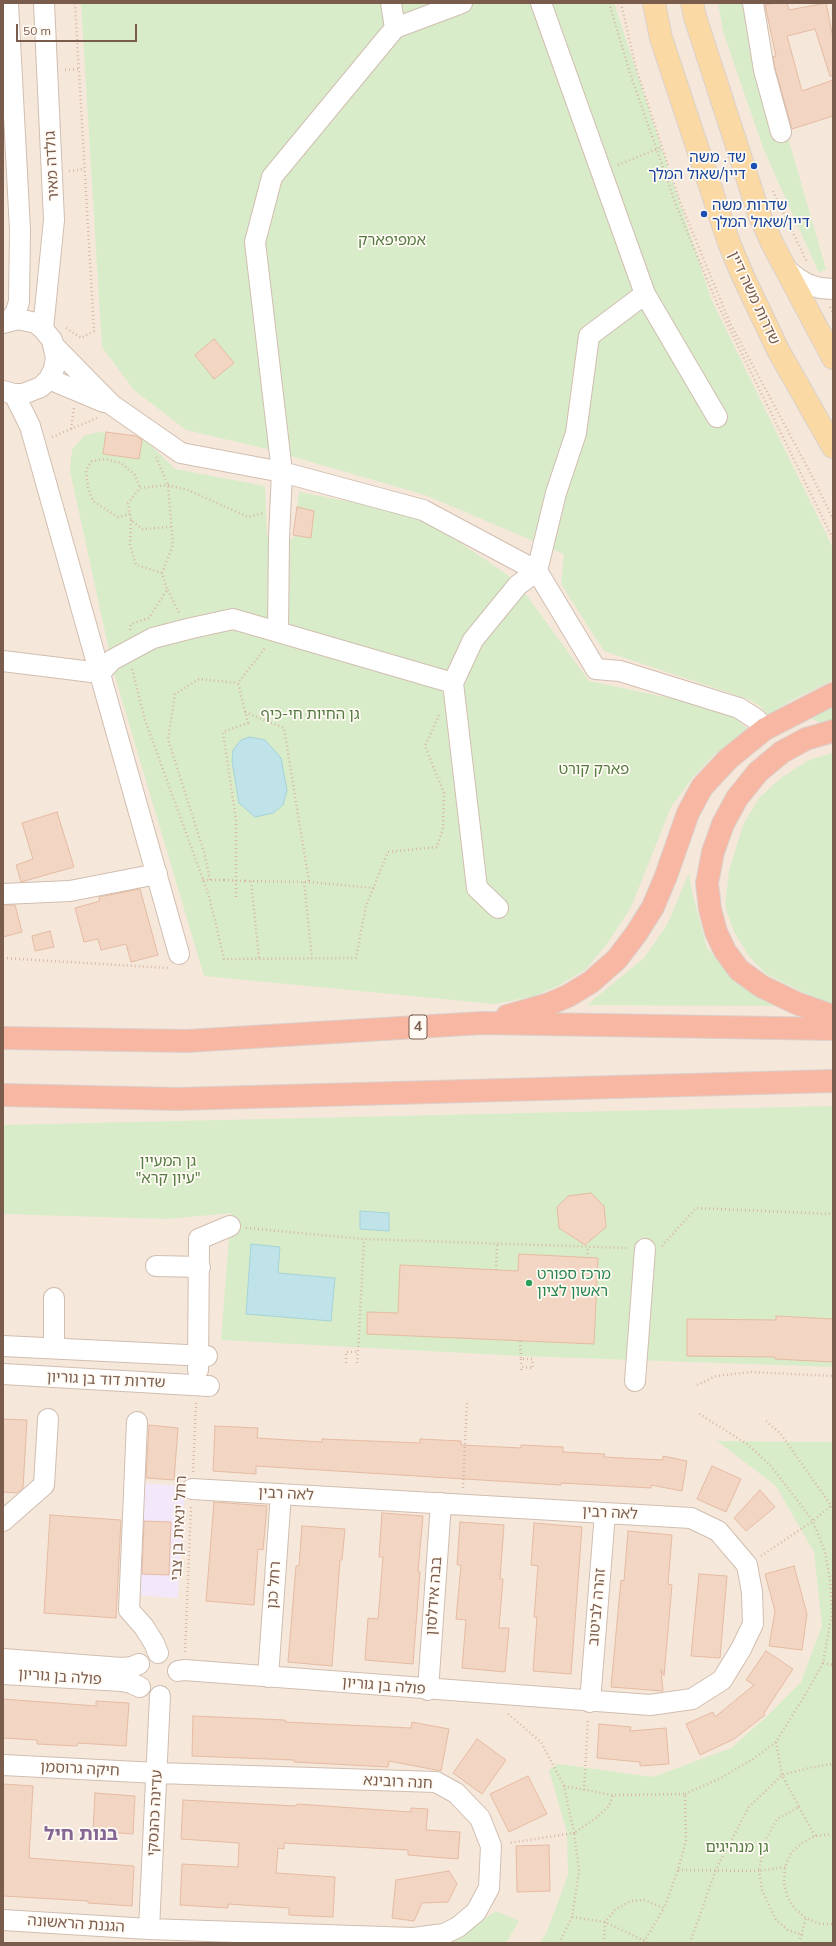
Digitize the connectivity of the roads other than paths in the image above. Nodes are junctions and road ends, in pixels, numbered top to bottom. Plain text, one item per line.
1 (8, 3) edge
2 (44, 3) edge
3 (391, 3) edge
4 (462, 3) edge
5 (541, 3) edge
6 (654, 3) edge
7 (692, 3) edge
8 (753, 3) edge
9 (395, 28) junction
10 (781, 132) dead end
11 (10, 177) edge
12 (784, 268) junction
13 (827, 288) edge
14 (645, 294) junction
15 (6, 321) edge
16 (44, 321) junction
17 (54, 346) junction
18 (833, 358) edge
19 (49, 379) junction
20 (16, 392) edge
21 (107, 412) junction
22 (718, 417) dead end
23 (833, 446) edge
24 (282, 472) junction
25 (537, 571) junction
26 (278, 632) junction
27 (3, 661) edge
28 (100, 673) junction
29 (453, 683) junction
30 (833, 694) edge
31 (765, 730) junction
32 (833, 731) edge
33 (157, 874) junction
34 (3, 894) edge
35 (498, 908) dead end
36 (179, 954) road end
37 (833, 1016) edge
38 (482, 1023) junction
39 (833, 1029) edge
40 (3, 1038) edge
41 (833, 1080) edge
42 (3, 1095) edge
43 (230, 1226) road end
44 (645, 1249) road end
45 (156, 1266) dead end
46 (194, 1267) junction
47 (54, 1298) dead end
48 (3, 1346) edge
49 (54, 1348) junction
50 (197, 1356) junction
51 (3, 1374) edge
52 (635, 1381) dead end
53 (48, 1419) dead end
54 (137, 1422) dead end
55 (192, 1489) road end
56 (281, 1494) junction
57 (441, 1503) junction
58 (605, 1512) junction
59 (3, 1521) edge
60 (158, 1654) junction
61 (3, 1659) edge
62 (139, 1664) junction
63 (181, 1671) junction
64 (3, 1674) edge
65 (268, 1677) junction
66 (140, 1687) junction
67 (428, 1690) junction
68 (160, 1696) junction
69 (590, 1702) junction
70 (3, 1765) edge
71 (157, 1773) junction
72 (3, 1920) edge
73 (149, 1929) junction

1 - 11 street
2 - 16 street, גולדה מאיר
3 - 9 street
4 - 9 street
5 - 14 street
6 - 23 main road, שדרות משה דיין
7 - 12 main road
8 - 10 street
9 - 24 street
11 - 15 street
12 - 13 street
12 - 18 main road
14 - 22 street
14 - 25 street
15 - 16 street
16 - 17 street
17 - 19 street
17 - 21 street
19 - 20 street
19 - 21 street
20 - 28 street
21 - 24 street
24 - 25 street
24 - 26 street
25 - 29 street
25 - 31 street
26 - 28 street
26 - 29 street
27 - 28 street
28 - 33 street
29 - 35 street
30 - 31 highway
31 - 38 highway
32 - 37 highway
33 - 34 street
33 - 36 street
38 - 39 highway, 4
38 - 40 highway, 4
41 - 42 highway
43 - 46 street
44 - 52 street
45 - 46 street
46 - 50 street
47 - 49 street
48 - 49 street, שדרות דוד בן גוריון
49 - 50 street, שדרות דוד בן גוריון
50 - 51 street, שדרות דוד בן גוריון
53 - 59 street
54 - 60 street
55 - 56 street, לאה רבין
56 - 57 street, לאה רבין
56 - 65 street, רחל כגן
57 - 58 street, לאה רבין
57 - 67 street, בבה אידלסון
58 - 69 street, זהרה לביטוב
58 - 69 street, לאה רבין
60 - 62 street
60 - 63 street
61 - 62 street, פולה בן גוריון
62 - 66 street
63 - 65 street, פולה בן גוריון
63 - 68 street
64 - 66 street, פולה בן גוריון
65 - 67 street, פולה בן גוריון
66 - 68 street
67 - 69 street, פולה בן גוריון
68 - 71 street, עדינה כהנסקי
70 - 71 street, חיקה גרוסמן
71 - 73 street, עדינה כהנסקי
71 - 73 street, חנה רובינא
72 - 73 street, הגננת הראשונה

